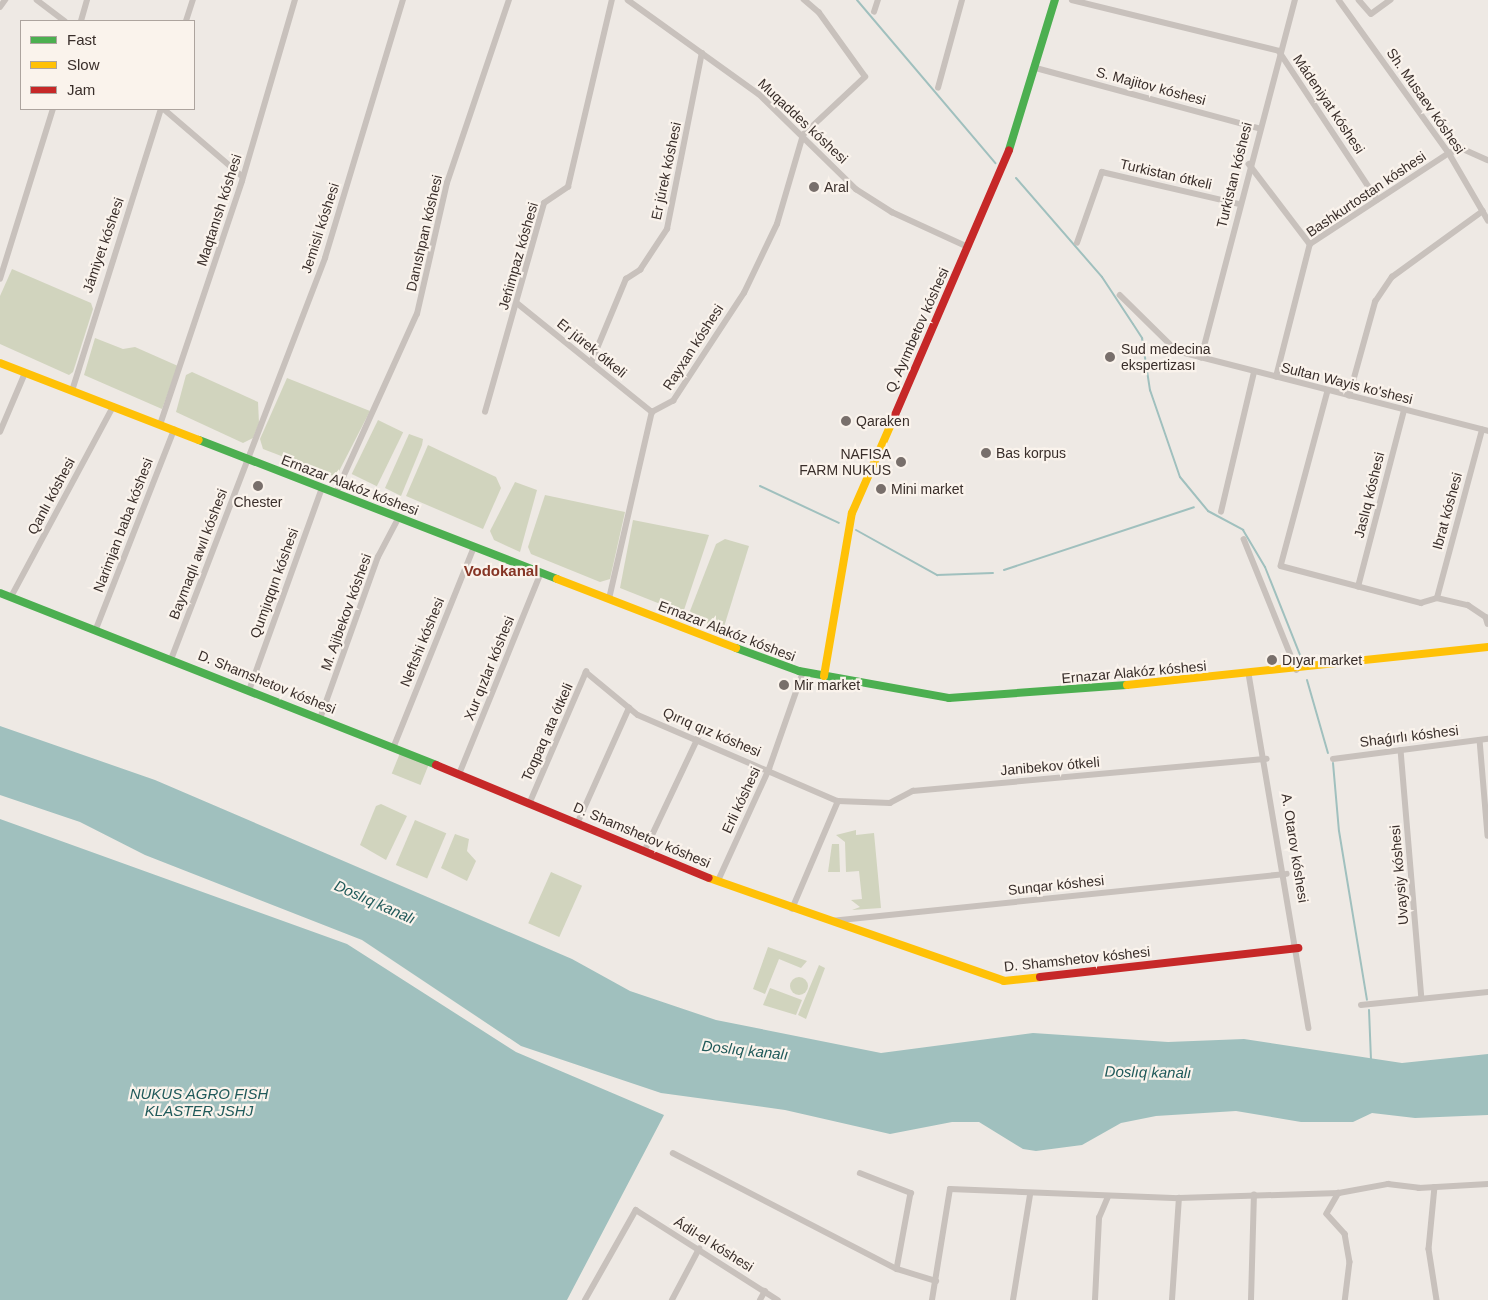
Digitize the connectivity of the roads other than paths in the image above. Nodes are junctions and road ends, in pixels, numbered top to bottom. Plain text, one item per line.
1 (5, 0) edge
2 (37, 0) edge
3 (87, 0) edge
4 (193, 0) edge
5 (295, 0) edge
6 (403, 0) edge
7 (509, 0) edge
8 (612, 0) edge
9 (628, 0) edge
10 (804, 0) edge
11 (878, 0) edge
12 (962, 0) edge
13 (1054, 0) edge
14 (1072, 0) edge
15 (1294, 0) edge
16 (1339, 0) edge
17 (1359, 0) edge
18 (1390, 0) edge
19 (0, 7) edge
20 (874, 12) dead end
21 (64, 20) edge
22 (81, 20) edge
23 (186, 20) edge
24 (1279, 51) junction
25 (702, 53) junction
26 (1036, 68) junction
27 (938, 88) dead end
28 (54, 110) edge
29 (163, 110) edge
30 (164, 110) edge
31 (1258, 128) junction
32 (803, 135) junction
33 (1449, 153) junction
34 (1488, 160) edge
35 (1249, 164) junction
36 (243, 177) junction
37 (1378, 199) junction
38 (1239, 204) junction
39 (1483, 211) junction
40 (1488, 220) edge
41 (1077, 243) dead end
42 (1310, 244) junction
43 (968, 247) junction
44 (0, 278) edge
45 (1120, 295) dead end
46 (517, 303) junction
47 (1201, 358) junction
48 (0, 363) edge
49 (591, 363) junction
50 (1254, 372) junction
51 (26, 373) junction
52 (1276, 377) junction
53 (1328, 390) junction
54 (72, 391) junction
55 (1349, 396) junction
56 (112, 406) junction
57 (1404, 410) junction
58 (485, 412) dead end
59 (652, 412) junction
60 (160, 425) junction
61 (174, 430) junction
62 (1485, 430) edge
63 (0, 432) edge
64 (247, 459) junction
65 (322, 488) junction
66 (336, 493) junction
67 (1221, 512) dead end
68 (399, 518) junction
69 (1244, 539) dead end
70 (474, 547) junction
71 (541, 573) junction
72 (1358, 587) junction
73 (0, 593) edge
74 (11, 597) junction
75 (1437, 598) junction
76 (609, 599) junction
77 (1488, 624) edge
78 (96, 629) junction
79 (1488, 648) edge
80 (172, 658) junction
81 (1297, 670) junction
82 (586, 672) joint
83 (803, 672) junction
84 (1249, 674) junction
85 (824, 676) junction
86 (250, 688) junction
87 (629, 708) junction
88 (321, 716) junction
89 (698, 738) junction
90 (1488, 739) edge
91 (1480, 740) junction
92 (394, 746) junction
93 (1401, 750) junction
94 (1333, 758) dead end
95 (1267, 759) junction
96 (769, 769) junction
97 (460, 772) junction
98 (838, 801) junction
99 (530, 802) junction
100 (578, 822) junction
101 (1488, 836) edge
102 (645, 850) junction
103 (1287, 874) junction
104 (718, 881) junction
105 (792, 909) junction
106 (828, 921) junction
107 (1298, 948) junction
108 (1488, 992) edge
109 (1422, 998) junction
110 (1361, 1004) dead end
111 (1309, 1028) dead end
112 (673, 1153) dead end
113 (860, 1172) dead end
114 (1488, 1184) edge
115 (1435, 1188) junction
116 (1339, 1193) junction
117 (1030, 1195) junction
118 (1254, 1196) junction
119 (1108, 1198) junction
120 (1179, 1198) junction
121 (699, 1249) junction
122 (897, 1269) junction
123 (936, 1281) junction
124 (765, 1291) junction
125 (584, 1300) edge
126 (672, 1300) edge
127 (760, 1300) edge
128 (778, 1300) edge
129 (932, 1300) edge
130 (1013, 1300) edge
131 (1095, 1300) edge
132 (1172, 1300) edge
133 (1251, 1300) edge
134 (1345, 1300) edge
135 (1438, 1300) edge

1 - 19 street
2 - 21 street
3 - 22 street
4 - 23 street
5 - 36 street, Maqtanısh kóshesi
6 - 64 street, Jemisli kóshesi
7 - 66 street, Danıshpan kóshesi
8 - 46 street, Jeńimpaz kóshesi
9 - 25 street, Muqaddes kóshesi
10 - 32 street
11 - 20 street
12 - 27 street
13 - 26 street, Q. Ayımbetov kóshesi
14 - 24 street, Mádeniyat kóshesi
15 - 24 street, Turkistan kóshesi
16 - 33 street, Sh. Musaev kóshesi
17 - 18 street
24 - 31 street, Turkistan kóshesi
24 - 37 street, Mádeniyat kóshesi
25 - 32 street, Muqaddes kóshesi
25 - 49 street, Er júrek kóshesi
26 - 31 street, S. Majitov kóshesi
26 - 43 street, Q. Ayımbetov kóshesi
28 - 44 street
29 - 54 street, Jámiyet kóshesi
30 - 36 street
31 - 35 street, Turkistan kóshesi
32 - 43 street, Muqaddes kóshesi
32 - 59 street, Rayxan kóshesi
33 - 34 street
33 - 37 street, Bashkurtostan kóshesi
33 - 39 street, Sh. Musaev kóshesi
35 - 38 street, Turkistan kóshesi
35 - 42 street
36 - 60 street, Maqtanısh kóshesi
37 - 42 street, Bashkurtostan kóshesi
38 - 41 street, Turkistan ótkeli
38 - 47 street, Turkistan kóshesi
39 - 40 street, Sh. Musaev kóshesi
39 - 55 street
42 - 52 street, Bashkurtostan kóshesi
43 - 85 street, Q. Ayımbetov kóshesi
45 - 47 street, Sultan Wayis ko'shesi
46 - 49 street, Er júrek ótkeli
46 - 58 street, Jeńimpaz kóshesi
47 - 50 street, Sultan Wayis ko'shesi
48 - 51 street, Ernazar Alakóz kóshesi
49 - 59 street, Er júrek ótkeli
50 - 52 street, Sultan Wayis ko'shesi
50 - 67 street
51 - 54 street, Ernazar Alakóz kóshesi
51 - 63 street
52 - 53 street, Sultan Wayis ko'shesi
53 - 55 street, Sultan Wayis ko'shesi
53 - 72 street
54 - 56 street, Ernazar Alakóz kóshesi
55 - 57 street, Sultan Wayis ko'shesi
56 - 60 street, Ernazar Alakóz kóshesi
56 - 74 street, Qanlı kóshesi
57 - 62 street, Sultan Wayis ko'shesi
57 - 72 street, Jaslıq kóshesi
59 - 76 street
60 - 61 street, Ernazar Alakóz kóshesi
61 - 64 street, Ernazar Alakóz kóshesi
61 - 78 street, Narimjan baba kóshesi
62 - 75 street, Ibrat kóshesi
64 - 65 street, Ernazar Alakóz kóshesi
64 - 80 street, Baymaqlı awıl kóshesi
65 - 66 street, Ernazar Alakóz kóshesi
65 - 86 street, Qumjıqqın kóshesi
66 - 68 street, Ernazar Alakóz kóshesi
68 - 70 street, Ernazar Alakóz kóshesi
68 - 88 street, M. Ajibekov kóshesi
69 - 81 street
70 - 71 street, Ernazar Alakóz kóshesi
70 - 92 street, Neftshi kóshesi
71 - 76 street, Ernazar Alakóz kóshesi
71 - 97 street, Xur qızlar kóshesi
72 - 75 street
73 - 74 street, D. Shamshetov kóshesi
74 - 78 street, D. Shamshetov kóshesi
75 - 77 street
76 - 83 street, Ernazar Alakóz kóshesi
78 - 80 street, D. Shamshetov kóshesi
79 - 81 street, Ernazar Alakóz kóshesi
80 - 86 street, D. Shamshetov kóshesi
81 - 84 street, Ernazar Alakóz kóshesi
82 - 87 street, Qırıq qız kóshesi
82 - 99 street, Toqpaq ata ótkeli
83 - 85 street, Ernazar Alakóz kóshesi
83 - 96 street, Erli kóshesi
84 - 85 street, Ernazar Alakóz kóshesi
84 - 95 street, A. Otarov kóshesi
86 - 88 street, D. Shamshetov kóshesi
87 - 89 street, Qırıq qız kóshesi
87 - 100 street
88 - 92 street, D. Shamshetov kóshesi
89 - 96 street, Qırıq qız kóshesi
89 - 102 street
90 - 91 street, Shaǵırlı kóshesi
91 - 93 street, Shaǵırlı kóshesi
91 - 101 street
92 - 97 street, D. Shamshetov kóshesi
93 - 94 street, Shaǵırlı kóshesi
93 - 109 street, Uvaysiy kóshesi
95 - 98 street, Janibekov ótkeli
95 - 103 street, A. Otarov kóshesi
96 - 98 street, Qırıq qız kóshesi
96 - 104 street, Erli kóshesi
97 - 99 street, D. Shamshetov kóshesi
98 - 105 street
99 - 100 street, D. Shamshetov kóshesi
100 - 102 street, D. Shamshetov kóshesi
102 - 104 street, D. Shamshetov kóshesi
103 - 106 street, Sunqar kóshesi
103 - 107 street, A. Otarov kóshesi
104 - 105 street, D. Shamshetov kóshesi
105 - 106 street, D. Shamshetov kóshesi
106 - 107 street, D. Shamshetov kóshesi
107 - 111 street, A. Otarov kóshesi
108 - 109 street
109 - 110 street
112 - 122 street
113 - 122 street
114 - 115 street
115 - 116 street
115 - 135 street
116 - 118 street
116 - 134 street
117 - 119 street
117 - 123 street
117 - 130 street
118 - 120 street
118 - 133 street
119 - 120 street
119 - 131 street
120 - 132 street
121 - 124 street, Ádil-el kóshesi
121 - 125 street, Ádil-el kóshesi
121 - 126 street
122 - 123 street
123 - 129 street
124 - 127 street
124 - 128 street, Ádil-el kóshesi

